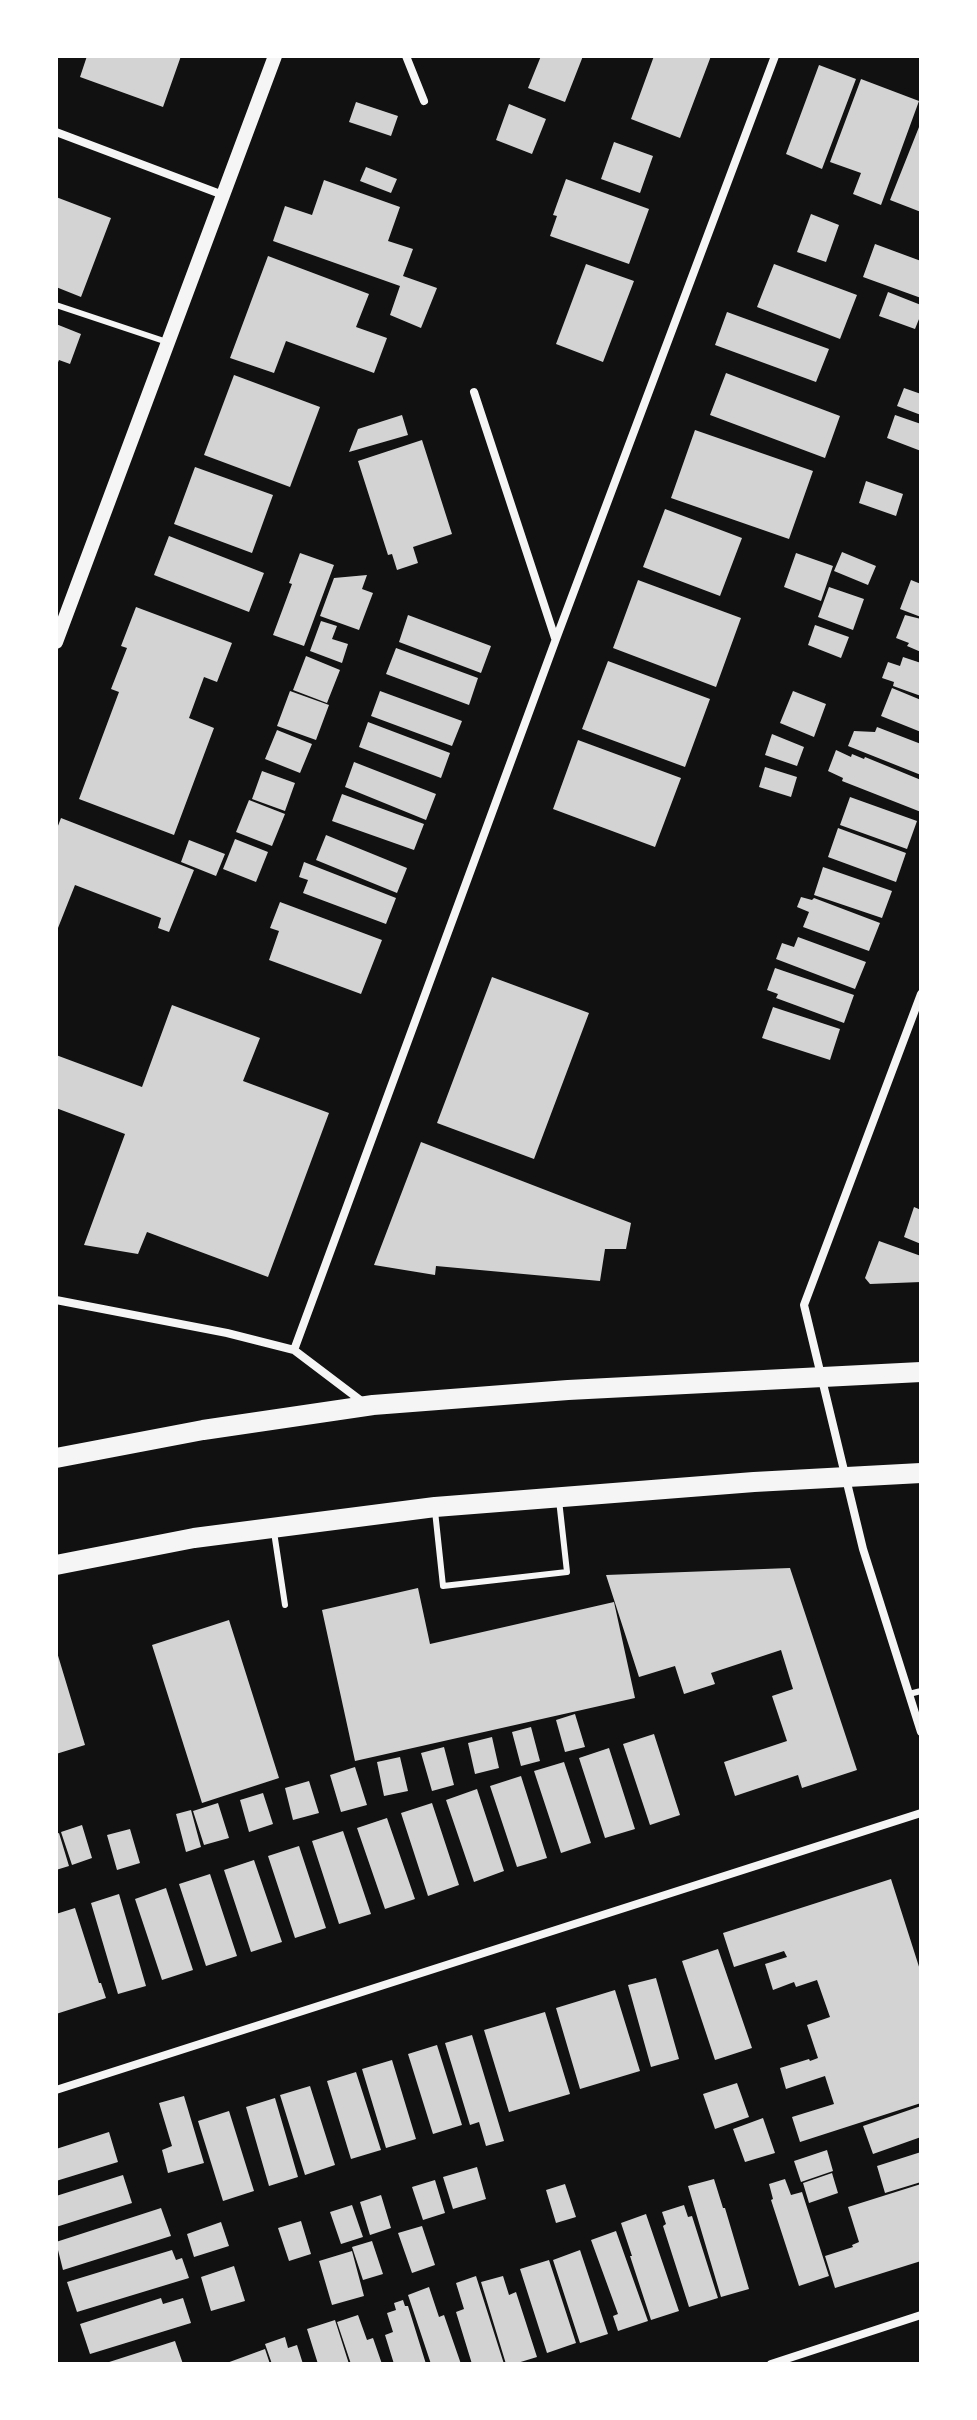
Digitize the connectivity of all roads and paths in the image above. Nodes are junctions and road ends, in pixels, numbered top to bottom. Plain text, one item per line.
1 (275, 56) edge
2 (406, 56) edge
3 (775, 56) edge
4 (424, 101) dead end
5 (56, 132) edge
6 (223, 195) junction
7 (56, 305) edge
8 (168, 342) junction
9 (474, 392) dead end
10 (556, 639) junction
11 (56, 642) edge
12 (921, 994) edge
13 (56, 1300) edge
14 (294, 1350) junction
15 (921, 1372) edge
16 (822, 1379) junction
17 (368, 1406) junction
18 (56, 1458) edge
19 (921, 1473) edge
20 (846, 1478) junction
21 (559, 1498) junction
22 (435, 1507) junction
23 (273, 1528) junction
24 (56, 1565) edge
25 (285, 1605) dead end
26 (921, 1691) edge
27 (909, 1694) junction
28 (921, 1732) edge
29 (921, 1813) edge
30 (56, 2090) edge
31 (921, 2315) edge
32 (771, 2364) edge

1 - 6 street
2 - 4 street
3 - 10 street
5 - 6 street
6 - 8 street
7 - 8 lane
8 - 11 street
9 - 10 street
10 - 14 street
12 - 16 street
13 - 14 street
14 - 17 street
15 - 16 main road
16 - 17 main road
16 - 20 street
17 - 18 main road
19 - 20 main road
20 - 21 main road
20 - 27 street
21 - 22 main road
21 - 22 lane
22 - 23 main road
23 - 24 main road
23 - 25 lane
26 - 27 lane
27 - 28 street
29 - 30 street
31 - 32 street

